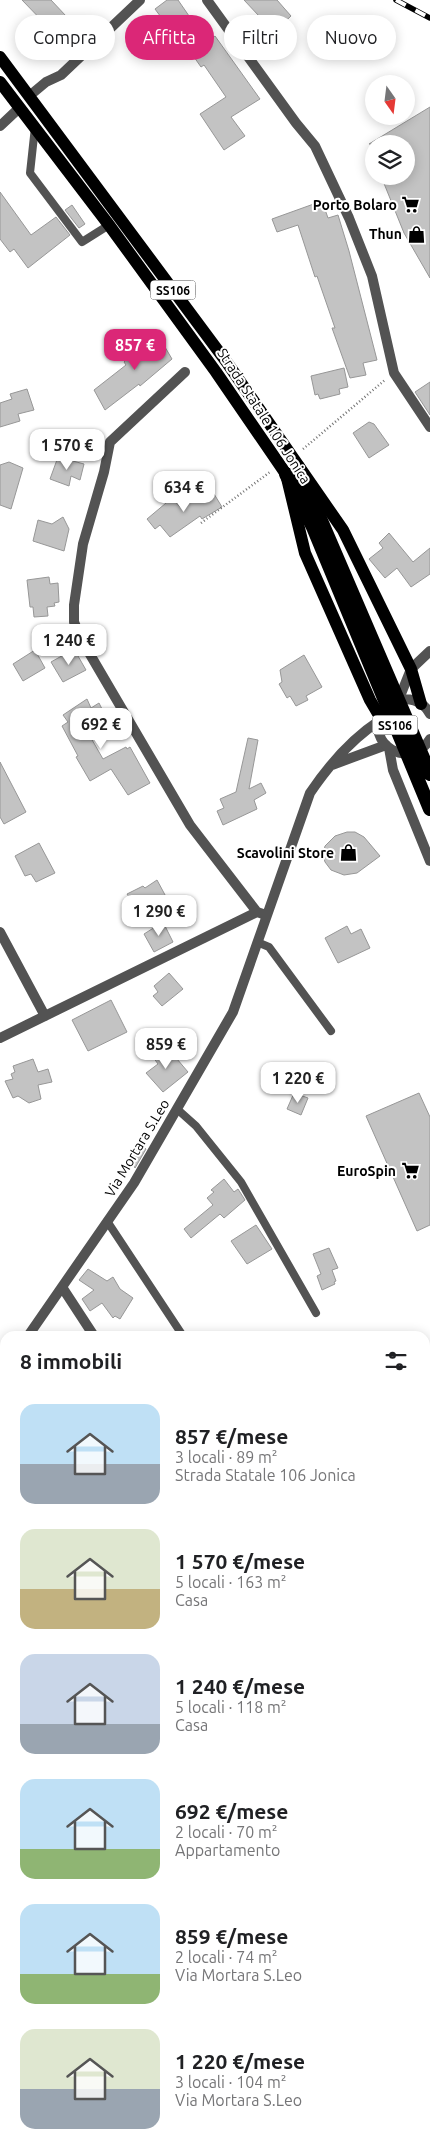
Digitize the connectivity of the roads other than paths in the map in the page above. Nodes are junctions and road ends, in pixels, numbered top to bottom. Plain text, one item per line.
1 (140, 0) edge
2 (207, 0) edge
3 (0, 57) edge
4 (3, 85) edge
5 (34, 92) dead end
6 (15, 112) dead end
7 (0, 126) edge
8 (35, 127) junction
9 (109, 225) junction
10 (185, 372) dead end
11 (430, 428) edge
12 (292, 471) junction
13 (430, 651) edge
14 (411, 669) junction
15 (399, 699) junction
16 (422, 704) junction
17 (430, 714) edge
18 (379, 719) junction
19 (430, 738) edge
20 (387, 747) junction
21 (327, 768) junction
22 (425, 774) edge
23 (430, 809) edge
24 (430, 861) edge
25 (262, 914) junction
26 (0, 932) edge
27 (257, 942) junction
28 (46, 1016) junction
29 (331, 1031) dead end
30 (0, 1038) edge
31 (177, 1109) junction
32 (107, 1221) junction
33 (62, 1287) junction
34 (316, 1313) dead end
35 (31, 1331) edge
36 (91, 1331) edge
37 (179, 1331) edge

1 - 5 street
2 - 11 street
3 - 12 main road, Strada Statale 106 Jonica / SS106
4 - 8 main road, Strada Statale 106 Jonica / SS106
6 - 7 street
8 - 9 main road, Strada Statale 106 Jonica / SS106
8 - 9 lane
9 - 12 main road, Strada Statale 106 Jonica / SS106
10 - 25 street
12 - 14 main road
12 - 18 main road
12 - 22 highway, Strada Statale 106 Jonica / SS106
13 - 14 street
14 - 15 street
14 - 16 main road
15 - 16 street
15 - 18 street, Via Mortara S.Leo
16 - 17 street
18 - 20 street
18 - 21 street, Via Mortara S.Leo
19 - 20 street
20 - 21 street
20 - 24 street
21 - 25 street, Via Mortara S.Leo
22 - 23 highway, Strada Statale 106 Jonica / SS106
25 - 27 street, Via Mortara S.Leo
25 - 28 street
26 - 28 street
27 - 29 lane
27 - 31 street, Via Mortara S.Leo
28 - 30 street
31 - 32 street, Via Mortara S.Leo
31 - 34 lane
32 - 33 street, Via Mortara S.Leo
32 - 37 lane
33 - 35 street, Via Mortara S.Leo
33 - 36 street

